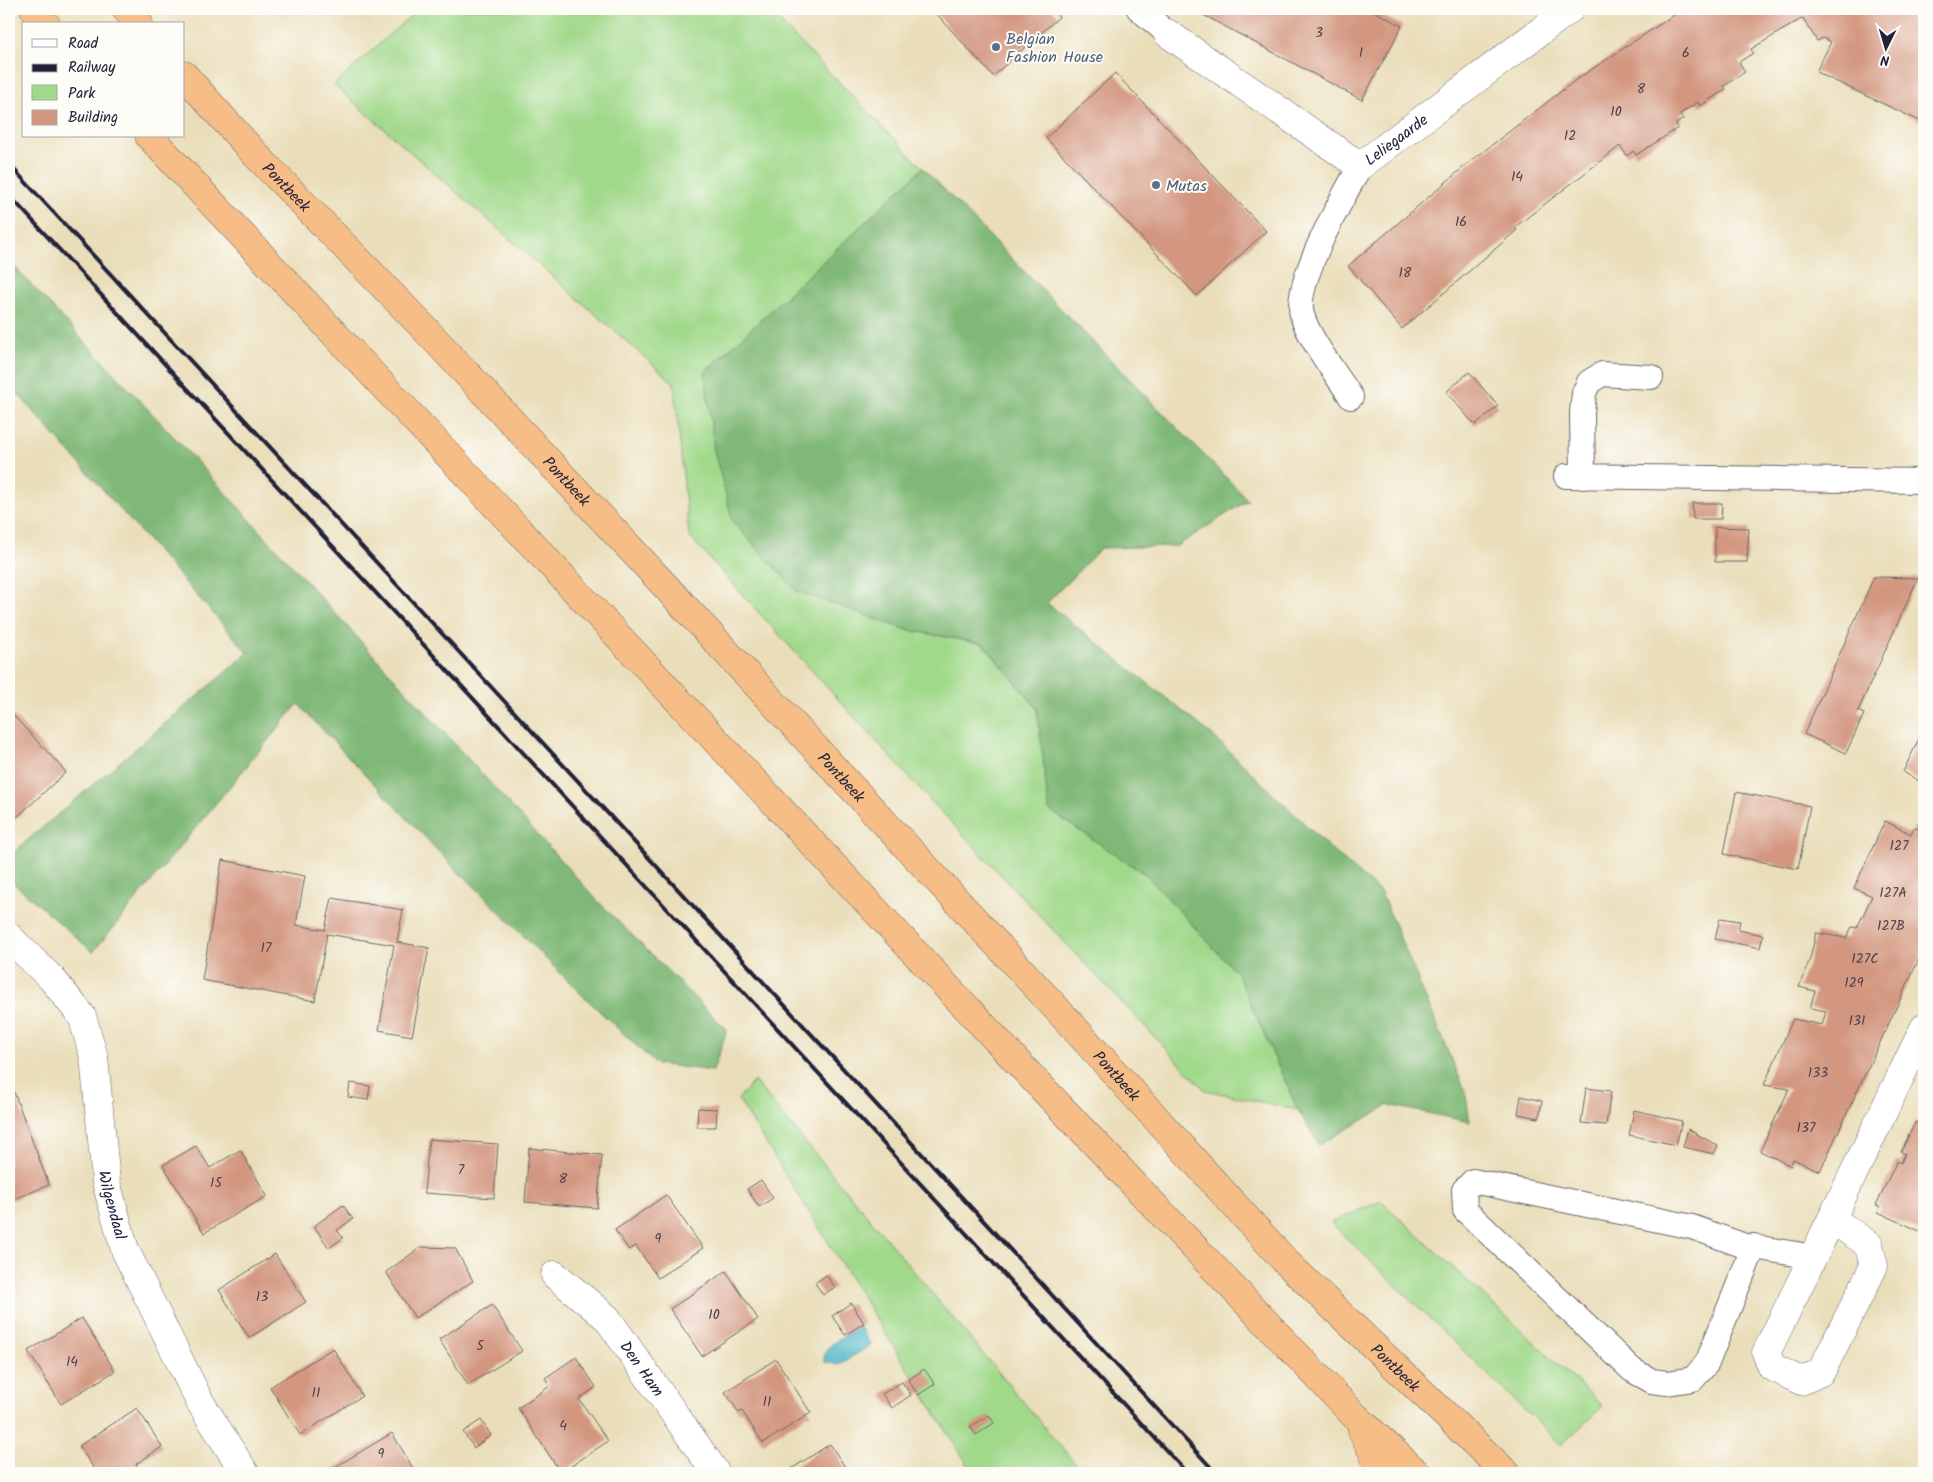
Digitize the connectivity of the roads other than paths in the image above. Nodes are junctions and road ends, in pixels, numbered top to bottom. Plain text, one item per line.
1 (34, 9) edge
2 (126, 9) edge
3 (1139, 9) edge
4 (1558, 12) edge
5 (44, 22) edge
6 (136, 22) edge
7 (1167, 33) joint
8 (185, 76) edge
9 (151, 138) edge
10 (1360, 166) junction
11 (1651, 376) dead end
12 (1351, 397) dead end
13 (1924, 481) edge
14 (9, 937) edge
15 (1924, 1028) edge
16 (1832, 1219) junction
17 (1754, 1246) junction
18 (1814, 1257) junction
19 (555, 1275) dead end
20 (1356, 1417) junction
21 (245, 1473) edge
22 (716, 1473) edge
23 (1382, 1473) edge
24 (1417, 1473) edge
25 (1506, 1473) edge

1 - 5 highway
2 - 6 highway
3 - 7 lane
4 - 10 street, Leliegaarde
7 - 10 street, Leliegaarde
8 - 25 highway, Pontbeek
9 - 20 highway
10 - 12 lane
11 - 13 lane
14 - 21 street, Wilgendaal
15 - 16 street
16 - 18 street
16 - 18 street
17 - 17 lane
17 - 18 lane
19 - 22 street, Den Ham
20 - 23 highway
20 - 24 highway

